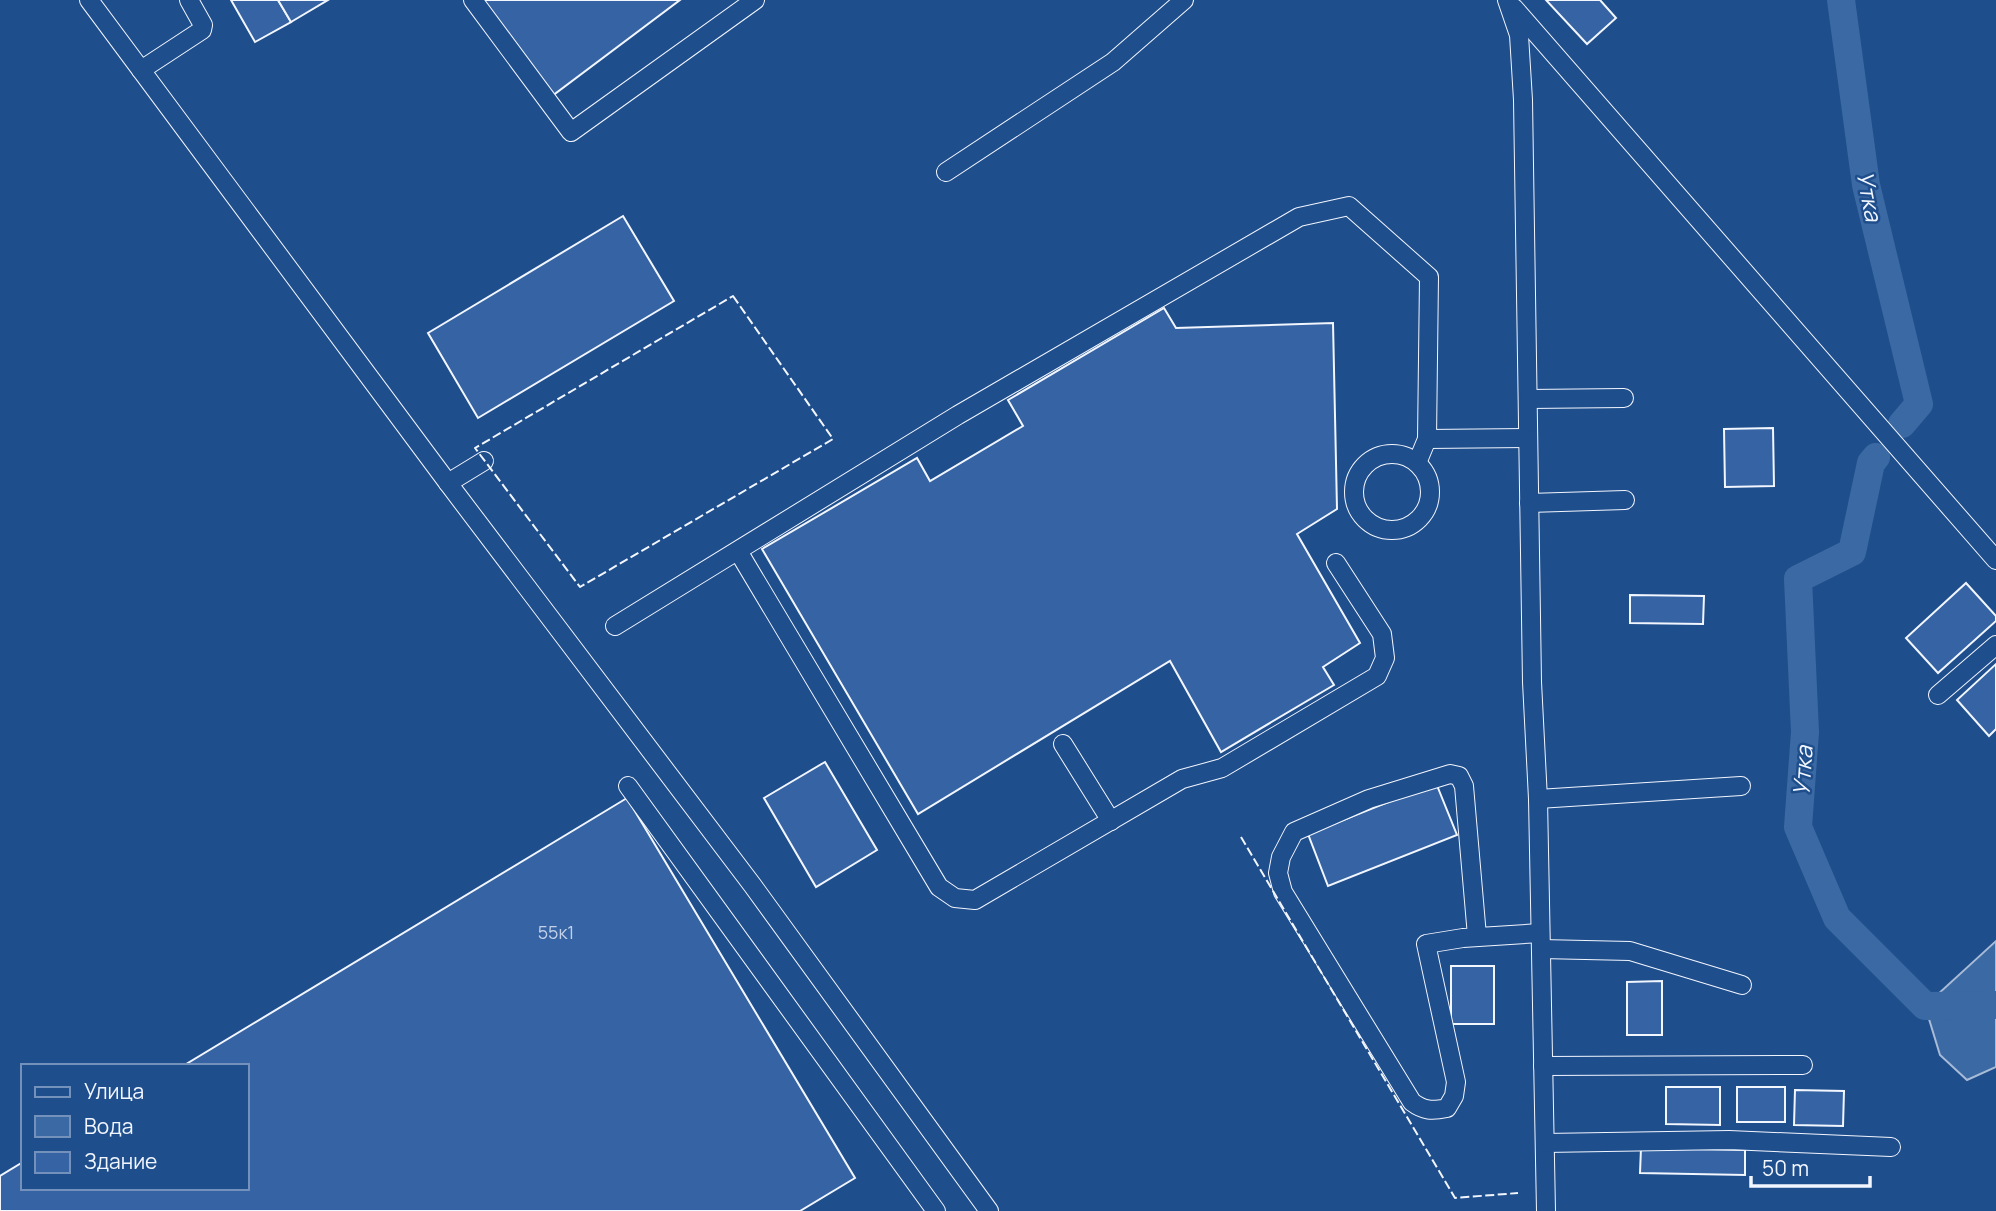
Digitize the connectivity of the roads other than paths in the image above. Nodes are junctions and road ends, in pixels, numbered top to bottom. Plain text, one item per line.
1 (89, 0) edge
2 (189, 0) edge
3 (473, 0) edge
4 (755, 0) edge
5 (1184, 0) edge
6 (141, 70) junction
7 (946, 172) dead end
8 (1624, 398) dead end
9 (1529, 399) junction
10 (1528, 438) junction
11 (1427, 439) junction
12 (484, 461) dead end
13 (1417, 463) junction
14 (448, 483) junction
15 (1625, 500) dead end
16 (1529, 503) junction
17 (738, 551) junction
18 (1996, 560) edge
19 (1336, 563) dead end
20 (615, 626) dead end
21 (1996, 645) edge
22 (1938, 695) dead end
23 (1063, 744) dead end
24 (628, 786) dead end
25 (1741, 786) dead end
26 (1538, 799) junction
27 (1111, 821) junction
28 (1477, 936) junction
29 (1541, 941) junction
30 (1742, 985) dead end
31 (1803, 1065) dead end
32 (1543, 1066) junction
33 (1545, 1143) junction
34 (1891, 1147) dead end
35 (936, 1211) edge
36 (989, 1211) edge
37 (1546, 1211) edge

1 - 6 street
2 - 6 street
3 - 4 street
5 - 7 street
6 - 14 street
8 - 9 street
9 - 10 street
9 - 18 street
10 - 11 street
10 - 16 street
11 - 13 street
11 - 17 street
12 - 14 street
13 - 13 street
14 - 36 street
15 - 16 street
16 - 26 street
17 - 20 street
17 - 27 street
19 - 27 street
21 - 22 street
23 - 27 street
24 - 35 street
25 - 26 street
26 - 29 street
28 - 28 street
28 - 29 street
29 - 30 street
29 - 32 street
31 - 32 street
32 - 33 street
33 - 34 street
33 - 37 street

